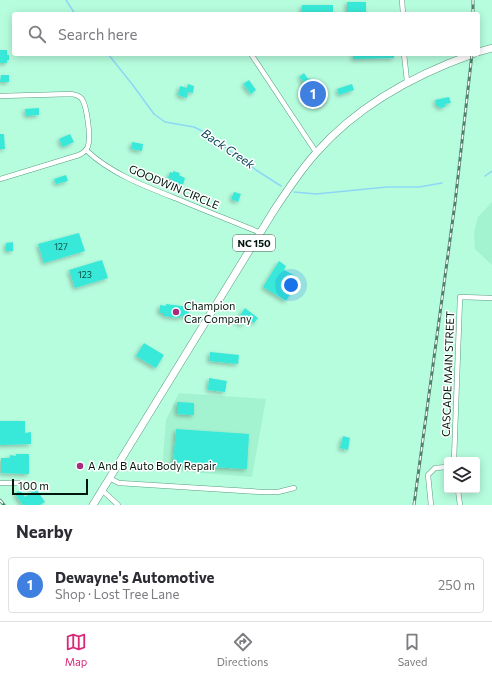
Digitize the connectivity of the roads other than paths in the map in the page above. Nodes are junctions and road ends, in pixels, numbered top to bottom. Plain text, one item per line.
1 (402, 0) edge
2 (403, 12) edge
3 (492, 48) edge
4 (480, 51) edge
5 (252, 56) edge
6 (404, 56) edge
7 (468, 56) edge
8 (407, 81) junction
9 (0, 96) edge
10 (86, 150) junction
11 (316, 152) junction
12 (0, 179) edge
13 (261, 233) junction
14 (492, 298) edge
15 (454, 457) edge
16 (444, 467) edge
17 (109, 478) junction
18 (0, 483) edge
19 (20, 483) dead end
20 (294, 488) dead end
21 (102, 490) junction
22 (458, 493) edge
23 (93, 505) edge
24 (118, 505) edge
25 (431, 505) edge
26 (460, 505) edge

1 - 2 street
3 - 4 main road
5 - 11 street
6 - 8 street
7 - 8 main road, NC 150
8 - 11 main road, NC 150
9 - 10 street
10 - 12 street
10 - 13 street, GOODWIN CIRCLE
11 - 13 main road, NC 150
13 - 17 main road, NC 150
14 - 15 street, CASCADE MAIN STREET
16 - 25 street
17 - 20 street
17 - 21 main road, NC 150
18 - 19 street
21 - 23 main road, NC 150
21 - 24 street
22 - 26 street

